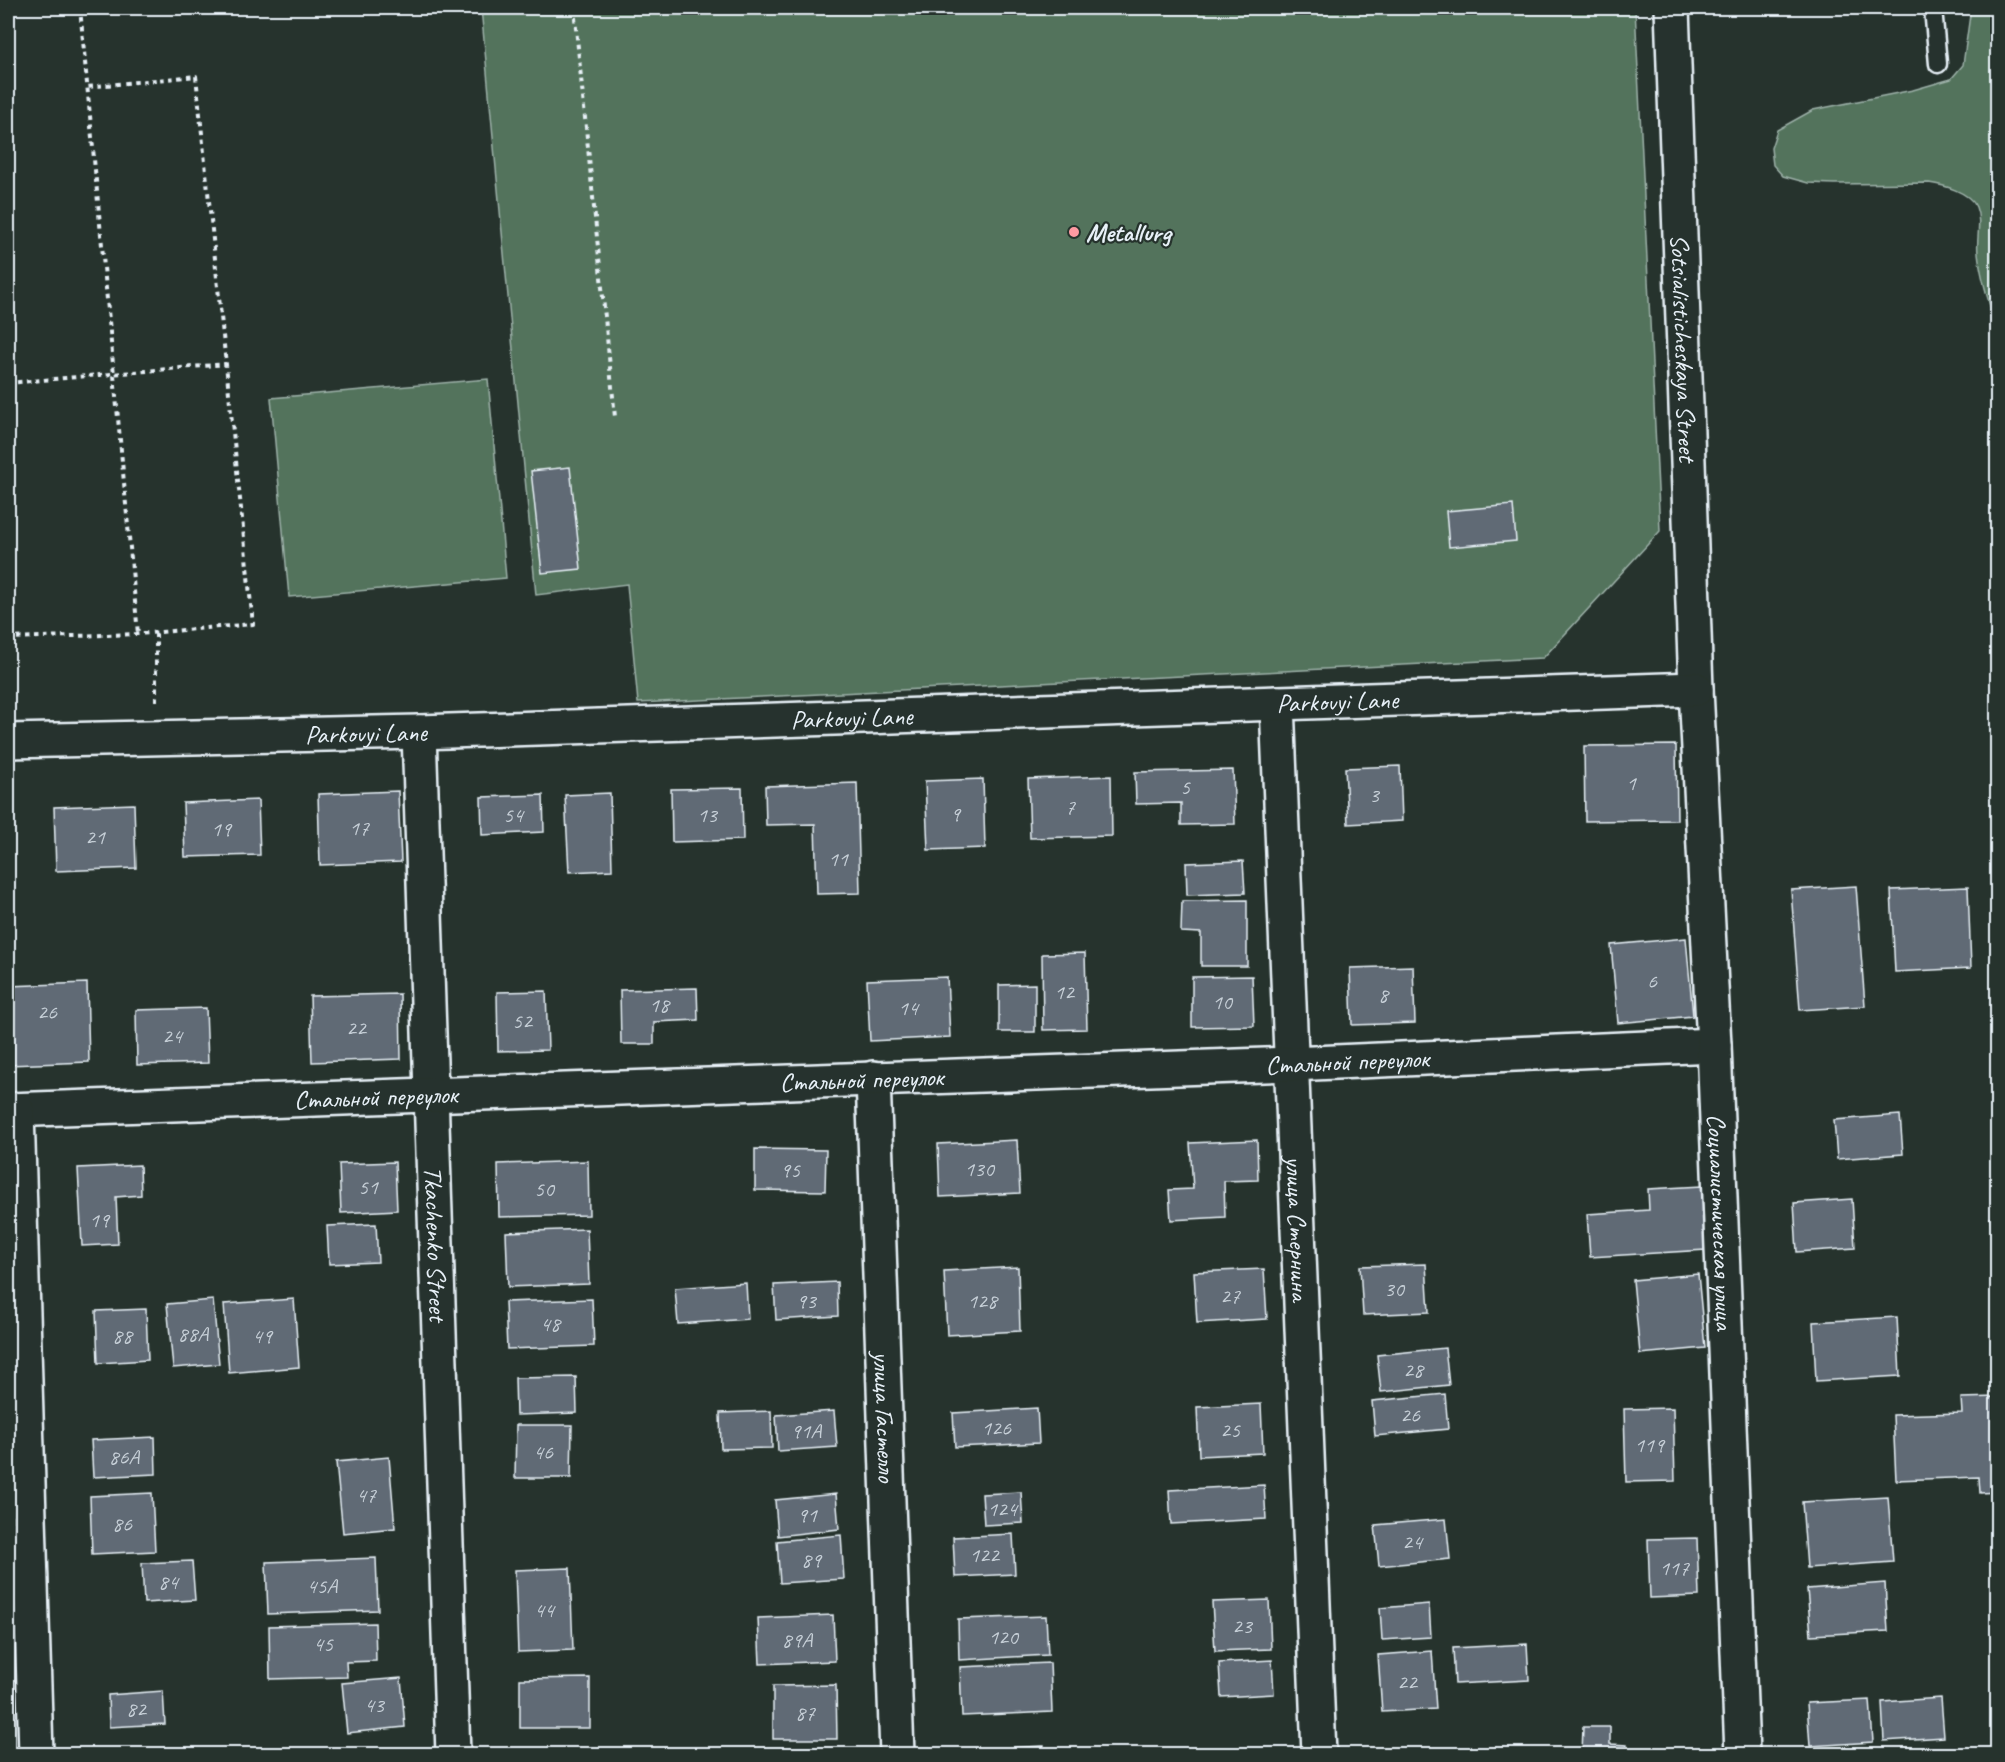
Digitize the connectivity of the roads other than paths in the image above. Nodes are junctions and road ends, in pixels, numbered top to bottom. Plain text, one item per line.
1 (1672, 8) edge
2 (1933, 8) edge
3 (1938, 64) dead end
4 (1696, 689) junction
5 (1277, 703) junction
6 (419, 732) junction
7 (8, 741) edge
8 (1714, 1044) junction
9 (1292, 1064) junction
10 (873, 1078) junction
11 (431, 1095) junction
12 (12, 1110) edge
13 (36, 1755) edge
14 (453, 1755) edge
15 (897, 1755) edge
16 (1319, 1755) edge
17 (1742, 1755) edge

1 - 4 street, Sotsialisticheskaya Street
2 - 3 lane
4 - 5 street, Parkovyi Lane
4 - 8 street, Социалистическая улица
5 - 6 street, Parkovyi Lane
5 - 9 street, улица Стернина
6 - 7 street, Parkovyi Lane
6 - 11 street, Tkachenko Street
8 - 9 street, Стальной переулок
8 - 17 street, Социалистическая улица
9 - 10 street, Стальной переулок
9 - 16 street, улица Стернина
10 - 11 street, Стальной переулок
10 - 15 street, улица Гастелло
11 - 12 street, Стальной переулок
11 - 14 street, Tkachenko Street
12 - 13 street

